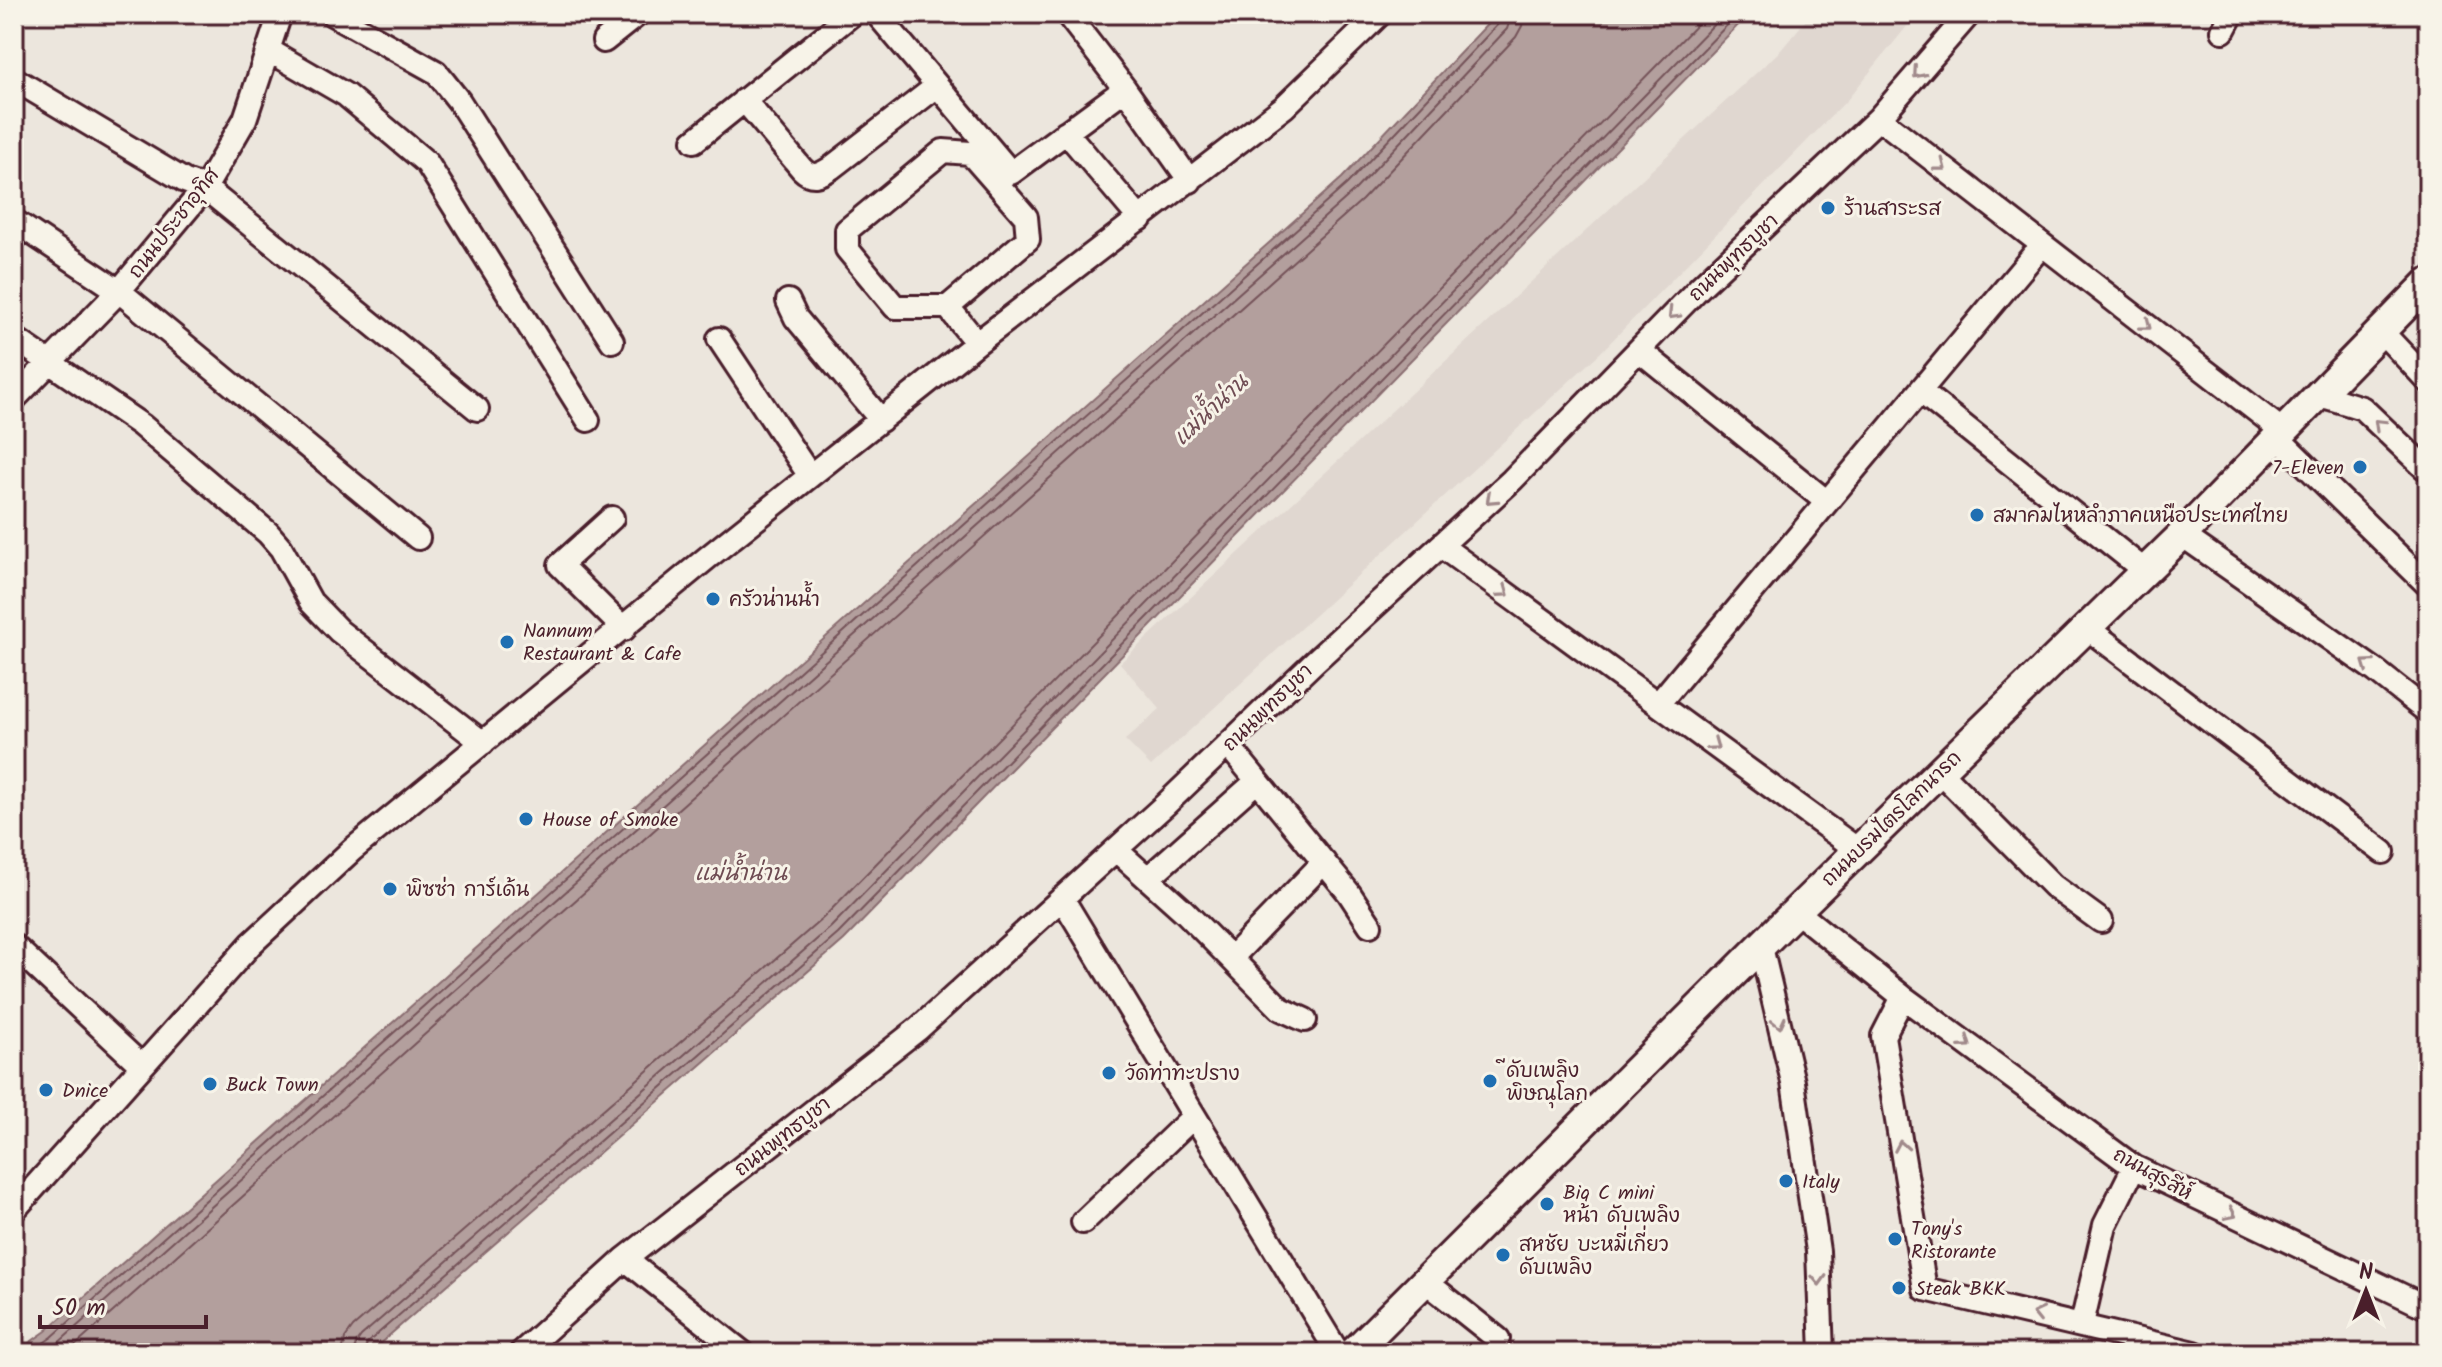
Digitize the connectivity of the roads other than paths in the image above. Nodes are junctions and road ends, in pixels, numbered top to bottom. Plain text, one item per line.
1 (280, 14) edge
2 (332, 14) edge
3 (638, 14) edge
4 (852, 14) edge
5 (877, 14) edge
6 (1067, 14) edge
7 (1380, 14) edge
8 (1969, 14) edge
9 (604, 41) dead end
10 (270, 51) junction
11 (14, 79) edge
12 (937, 86) junction
13 (1125, 89) junction
14 (744, 100) junction
15 (1879, 118) junction
16 (1066, 132) junction
17 (694, 141) dead end
18 (1190, 181) junction
19 (205, 188) junction
20 (1140, 219) junction
21 (14, 221) edge
22 (2042, 245) junction
23 (2428, 283) edge
24 (119, 291) junction
25 (788, 301) dead end
26 (948, 307) junction
27 (2381, 331) junction
28 (14, 338) edge
29 (719, 339) dead end
30 (612, 341) dead end
31 (977, 343) junction
32 (1639, 350) junction
33 (47, 363) junction
34 (2428, 381) edge
35 (1920, 391) junction
36 (2320, 395) junction
37 (14, 399) edge
38 (477, 409) dead end
39 (588, 420) dead end
40 (881, 420) junction
41 (2281, 435) junction
42 (2428, 464) edge
43 (810, 476) junction
44 (1827, 502) junction
45 (612, 518) dead end
46 (2182, 535) junction
47 (418, 538) dead end
48 (1441, 546) junction
49 (2145, 571) junction
50 (2426, 583) dead end
51 (2087, 628) junction
52 (624, 629) junction
53 (1658, 704) junction
54 (2428, 712) edge
55 (483, 743) junction
56 (1228, 745) junction
57 (1939, 771) junction
58 (1257, 781) junction
59 (1116, 850) junction
60 (1858, 850) junction
61 (2383, 852) dead end
62 (1324, 862) junction
63 (1148, 878) junction
64 (1062, 898) junction
65 (1796, 911) junction
66 (2101, 921) dead end
67 (1370, 925) dead end
68 (14, 946) edge
69 (1761, 947) junction
70 (1231, 958) junction
71 (1903, 997) junction
72 (1305, 1020) dead end
73 (142, 1066) junction
74 (1194, 1116) junction
75 (2134, 1167) junction
76 (14, 1210) edge
77 (1083, 1222) dead end
78 (625, 1259) junction
79 (1425, 1281) junction
80 (2428, 1308) edge
81 (2082, 1324) junction
82 (1498, 1339) dead end
83 (528, 1351) edge
84 (743, 1353) edge
85 (1338, 1353) edge
86 (1353, 1353) edge
87 (1822, 1353) edge
88 (2195, 1353) edge

1 - 10 street, ถนนประชาอุทิศ
2 - 30 street
3 - 9 street
4 - 14 street
5 - 12 street
6 - 13 street
7 - 18 street
8 -> 15 street, ถนนพุทธบูชา
10 - 19 street, ถนนประชาอุทิศ
10 - 39 street
11 - 19 street
12 - 14 street
12 - 16 street
13 - 16 street
13 - 18 street
14 - 17 street
15 -> 22 street
15 -> 32 street, ถนนพุทธบูชา
16 - 20 street
18 - 20 street
19 - 24 street, ถนนประชาอุทิศ
19 - 38 street
20 - 31 street
21 - 24 street
22 - 35 street
22 -> 41 street
23 - 27 main road, ถนนบรมไตรโลกนารถ
24 - 33 street, ถนนประชาอุทิศ
24 - 47 street
25 - 40 street
26 - 26 street
26 - 31 street
27 - 34 street
27 - 36 main road, ถนนบรมไตรโลกนารถ
28 - 33 street
29 - 43 street
31 - 40 street
32 - 44 street
32 -> 48 street, ถนนพุทธบูชา
33 - 37 street, ถนนประชาอุทิศ
33 - 55 street
35 - 44 street
35 - 49 street
36 - 41 main road, ถนนบรมไตรโลกนารถ
42 -> 36 street
40 - 43 street
41 - 46 main road, ถนนบรมไตรโลกนารถ
41 - 50 street
43 - 52 street
44 - 53 street
45 - 52 street
46 - 49 main road, ถนนบรมไตรโลกนารถ
54 -> 46 street
48 -> 53 street
48 - 56 street, ถนนพุทธบูชา
49 - 51 main road, ถนนบรมไตรโลกนารถ
51 - 57 main road, ถนนบรมไตรโลกนารถ
51 - 61 street
52 - 55 street
53 -> 60 street
55 - 73 street
56 - 58 street
56 - 59 street, ถนนพุทธบูชา
57 - 60 main road, ถนนบรมไตรโลกนารถ
57 - 66 street
58 - 62 street
58 - 63 street
59 - 63 street
59 - 64 street, ถนนพุทธบูชา
60 - 65 main road, ถนนบรมไตรโลกนารถ
62 - 67 street
62 - 70 street
63 - 70 street
64 - 74 street
64 - 78 street, ถนนพุทธบูชา
65 - 69 main road, ถนนบรมไตรโลกนารถ
65 - 71 street, ถนนสุรสีห์
68 - 73 street
69 - 79 main road, ถนนบรมไตรโลกนารถ
69 -> 87 street
70 - 72 street
71 -> 75 street, ถนนสุรสีห์
81 -> 71 street
73 - 76 street
74 - 77 street
74 - 85 street
75 -> 80 street, ถนนสุรสีห์
75 - 81 street
78 - 83 street, ถนนพุทธบูชา
78 - 84 street
79 - 82 street
79 - 86 main road, ถนนบรมไตรโลกนารถ
81 - 88 street

